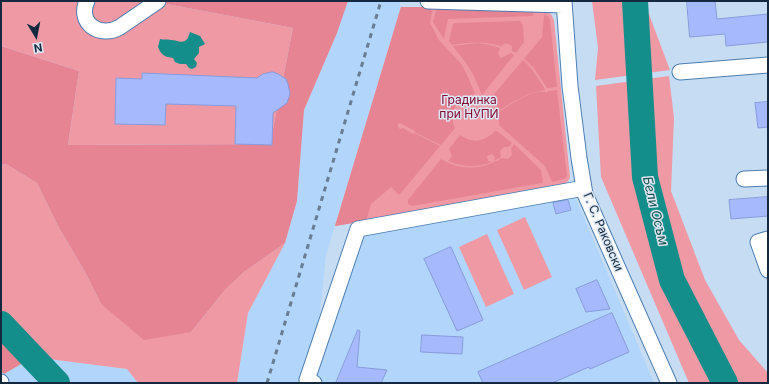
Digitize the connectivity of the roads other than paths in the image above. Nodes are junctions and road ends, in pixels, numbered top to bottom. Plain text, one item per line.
1 (87, 1) edge
2 (158, 1) edge
3 (428, 1) edge
4 (564, 3) edge
5 (768, 65) edge
6 (680, 72) dead end
7 (768, 178) edge
8 (744, 179) dead end
9 (584, 188) junction
10 (763, 241) edge
11 (768, 270) edge
12 (314, 383) edge
13 (668, 383) edge

1 - 2 street
3 - 4 street
4 - 9 street, Г. С. Раковски
5 - 6 street
7 - 8 street
9 - 12 street
9 - 13 street, Г. С. Раковски
10 - 11 street

